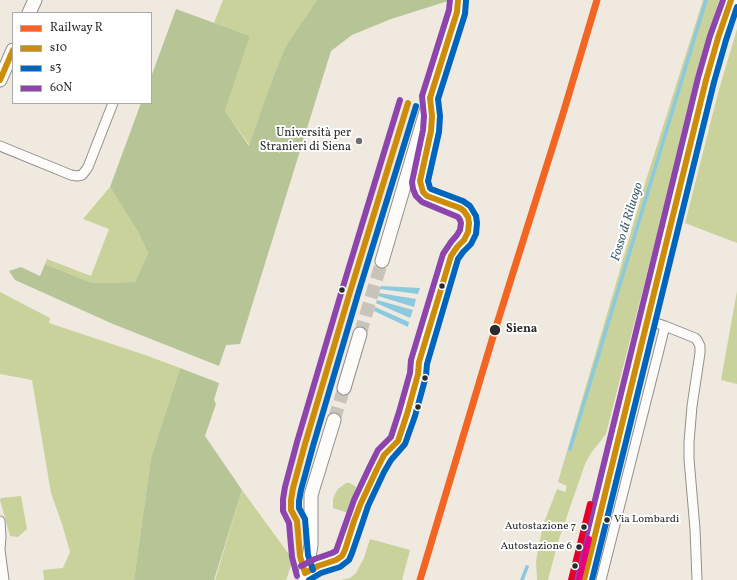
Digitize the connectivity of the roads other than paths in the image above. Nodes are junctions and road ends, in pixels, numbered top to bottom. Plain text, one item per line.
1 (35, 0) edge
2 (464, 0) edge
3 (731, 0) edge
4 (457, 6) edge
5 (29, 12) edge
6 (12, 52) edge
7 (0, 80) edge
8 (430, 98) junction
9 (113, 104) edge
10 (0, 146) edge
11 (382, 261) tunnel mouth
12 (648, 320) junction
13 (665, 326) junction
14 (360, 334) tunnel mouth
15 (344, 388) tunnel mouth
16 (334, 420) tunnel mouth
17 (0, 521) edge
18 (0, 549) edge
19 (304, 577) edge
20 (4, 580) edge
21 (584, 580) edge
22 (601, 580) edge
23 (697, 580) edge

1 - 5 street
2 - 4 street
3 - 12 main road
4 - 8 street
6 - 7 street
8 - 11 street
8 - 19 street
9 - 10 street
12 - 13 street
12 - 21 main road
13 - 22 street
13 - 23 street
14 - 15 street
16 - 19 street
17 - 18 street
18 - 20 street

